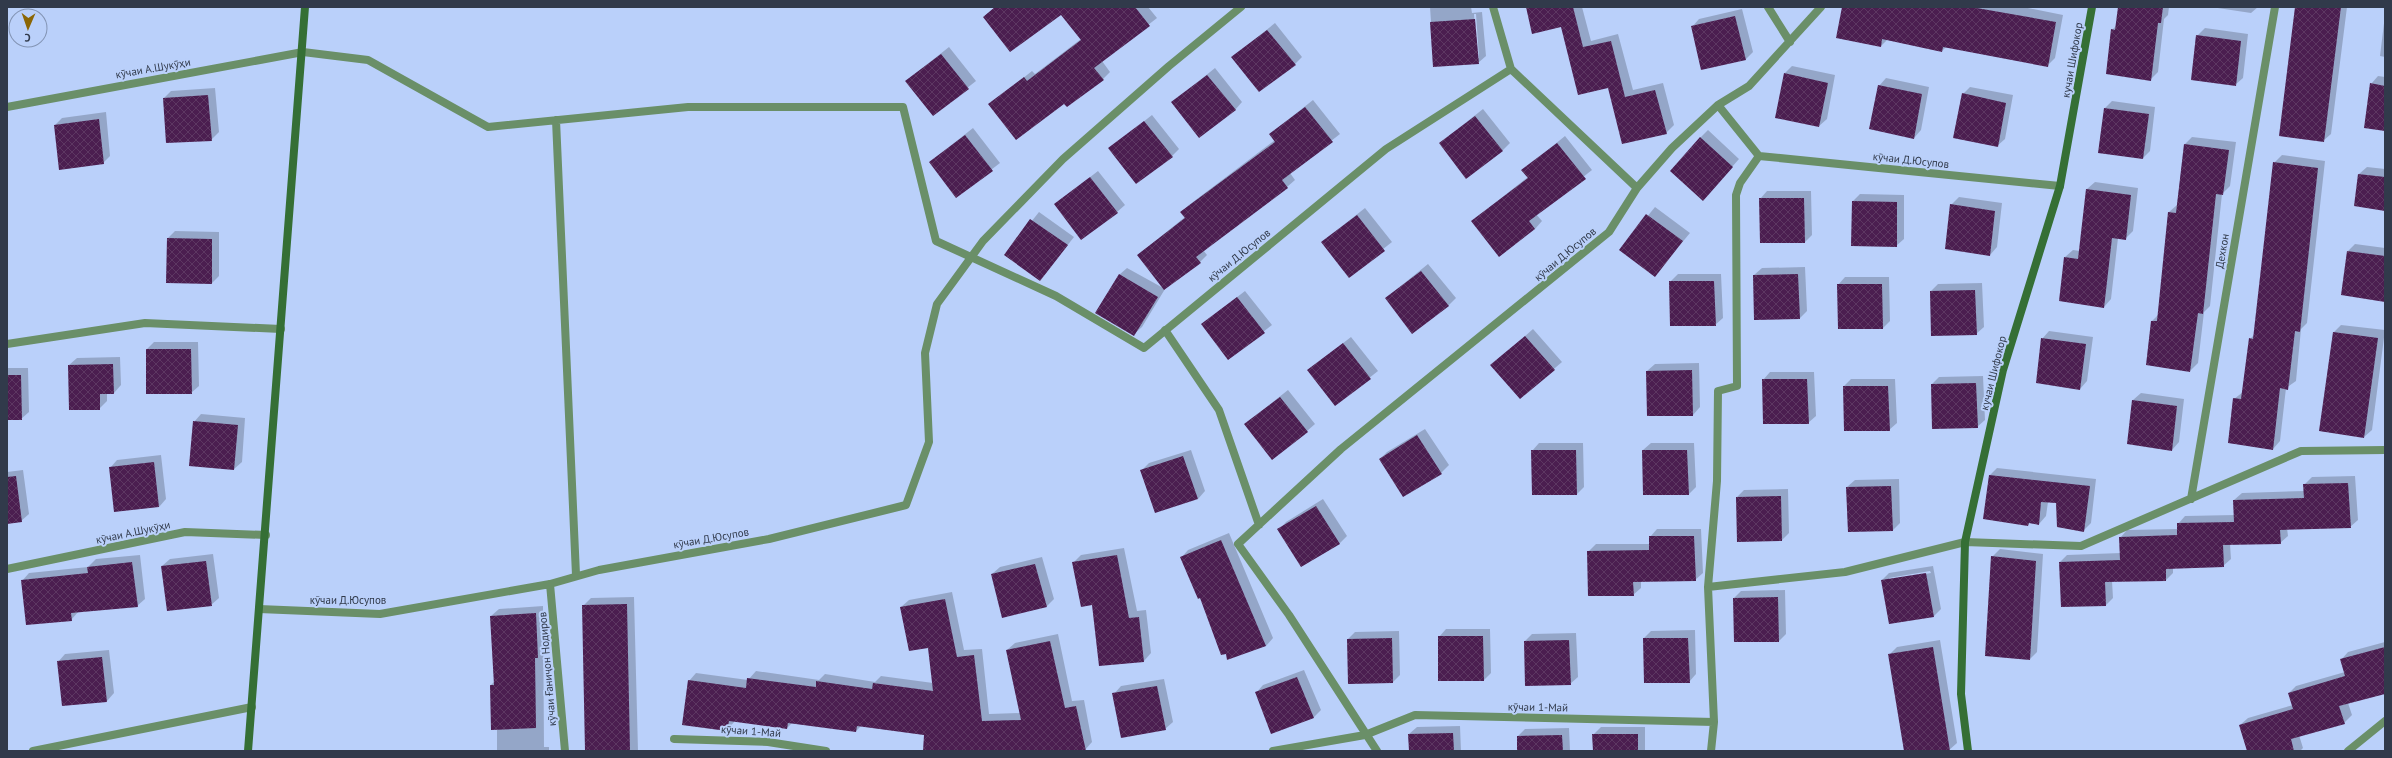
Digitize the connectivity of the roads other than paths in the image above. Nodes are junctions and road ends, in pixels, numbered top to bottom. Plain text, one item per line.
1 (305, 7) edge
2 (1241, 7) edge
3 (1493, 7) edge
4 (1768, 7) edge
5 (1821, 7) edge
6 (2092, 7) edge
7 (2275, 7) edge
8 (1790, 42) junction
9 (303, 52) junction
10 (1511, 69) junction
11 (1718, 105) junction
12 (7, 107) edge
13 (556, 120) junction
14 (1759, 156) junction
15 (2060, 186) junction
16 (1637, 188) junction
17 (969, 258) junction
18 (281, 329) junction
19 (1165, 330) junction
20 (7, 344) edge
21 (2385, 450) edge
22 (2191, 498) junction
23 (1259, 525) junction
24 (266, 535) junction
25 (1964, 542) junction
26 (7, 569) edge
27 (576, 575) junction
28 (550, 584) junction
29 (1708, 587) junction
30 (259, 610) junction
31 (252, 707) junction
32 (2385, 721) edge
33 (1714, 722) junction
34 (1365, 735) junction
35 (674, 739) dead end
36 (33, 751) edge
37 (248, 751) edge
38 (565, 751) edge
39 (826, 751) edge
40 (1273, 751) edge
41 (1377, 751) edge
42 (1711, 751) edge
43 (1968, 751) edge
44 (2348, 751) edge

1 - 9 street
2 - 17 street, кӯчаи Д.Юсупов
3 - 10 street
4 - 8 street
5 - 8 street, кӯчаи Д.Юсупов
6 - 15 street, кучаи Шифокор
7 - 22 street, Дехкон
8 - 11 street, кӯчаи Д.Юсупов
9 - 12 street, кӯчаи А.Шукӯҳи
9 - 13 street, кӯчаи А.Шукӯҳи
9 - 18 street
10 - 16 street
10 - 19 street, кӯчаи Д.Юсупов
11 - 14 street
11 - 16 street, кӯчаи Д.Юсупов
13 - 17 street, кӯчаи А.Шукӯҳи
13 - 27 street
14 - 15 street, кӯчаи Д.Юсупов
14 - 29 street
15 - 25 street, кучаи Шифокор
16 - 23 street, кӯчаи Д.Юсупов
17 - 19 street, кӯчаи Д.Юсупов
17 - 27 street, кӯчаи Д.Юсупов
18 - 20 street
18 - 24 street
19 - 23 street
21 - 22 street
22 - 25 street
23 - 34 street, кӯчаи Д.Юсупов
24 - 26 street, кӯчаи А.Шукӯҳи
24 - 30 street
25 - 29 street
25 - 43 street, кучаи Шифокор
27 - 28 street, кӯчаи Д.Юсупов
28 - 30 street, кӯчаи Д.Юсупов
28 - 38 street, кӯчаи Ғаниҷон Нодиров
29 - 33 street
30 - 31 street
31 - 36 street
31 - 37 street
32 - 44 street
33 - 34 street, кӯчаи 1-Май
33 - 42 street
34 - 40 street, кӯчаи 1-Май
34 - 41 street
35 - 39 street, кӯчаи 1-Май

